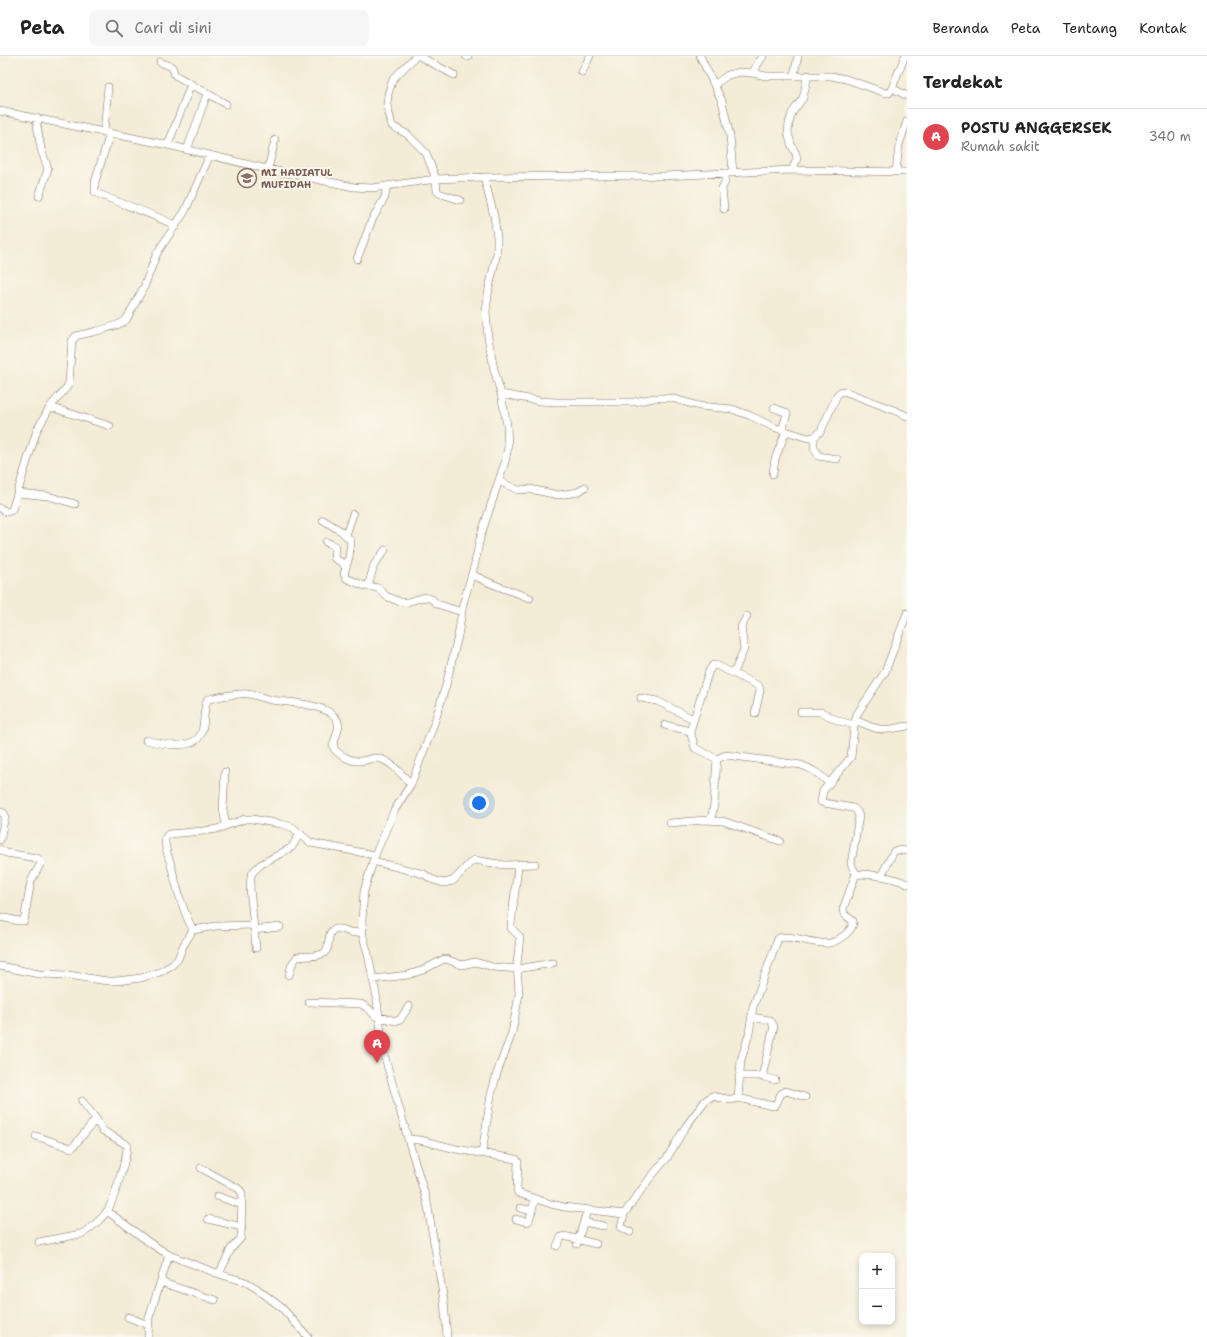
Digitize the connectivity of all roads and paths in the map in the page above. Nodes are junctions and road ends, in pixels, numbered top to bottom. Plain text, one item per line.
1 (416, 56) edge
2 (419, 56) edge
3 (590, 56) edge
4 (700, 56) edge
5 (764, 56) edge
6 (798, 56) edge
7 (905, 56) edge
8 (160, 62) dead end
9 (582, 72) dead end
10 (752, 73) junction
11 (454, 75) dead end
12 (794, 75) junction
13 (808, 75) junction
14 (191, 84) junction
15 (715, 84) junction
16 (108, 86) dead end
17 (892, 88) junction
18 (207, 94) junction
19 (907, 96) edge
20 (226, 104) dead end
21 (0, 111) edge
22 (36, 119) junction
23 (907, 121) edge
24 (107, 133) junction
25 (276, 140) dead end
26 (168, 145) junction
27 (187, 150) junction
28 (210, 156) junction
29 (268, 169) junction
30 (792, 170) junction
31 (896, 172) junction
32 (907, 172) edge
33 (729, 173) junction
34 (484, 177) junction
35 (436, 179) junction
36 (385, 187) junction
37 (38, 196) dead end
38 (460, 200) dead end
39 (724, 209) dead end
40 (176, 226) junction
41 (357, 259) dead end
42 (501, 394) junction
43 (50, 407) junction
44 (774, 408) dead end
45 (907, 416) edge
46 (110, 426) dead end
47 (784, 431) junction
48 (814, 437) junction
49 (837, 459) dead end
50 (773, 474) dead end
51 (499, 481) junction
52 (585, 487) dead end
53 (18, 493) junction
54 (75, 504) dead end
55 (0, 508) edge
56 (353, 514) dead end
57 (323, 520) dead end
58 (346, 535) junction
59 (326, 542) dead end
60 (385, 550) dead end
61 (346, 568) junction
62 (472, 574) junction
63 (368, 587) junction
64 (530, 598) dead end
65 (462, 612) junction
66 (907, 613) edge
67 (747, 616) dead end
68 (734, 673) junction
69 (641, 698) dead end
70 (801, 712) dead end
71 (755, 713) dead end
72 (693, 719) junction
73 (854, 723) junction
74 (665, 725) dead end
75 (907, 726) edge
76 (690, 731) junction
77 (146, 740) dead end
78 (717, 759) junction
79 (225, 772) dead end
80 (829, 783) junction
81 (411, 784) junction
82 (0, 812) edge
83 (711, 820) junction
84 (670, 823) dead end
85 (226, 825) junction
86 (300, 833) junction
87 (0, 840) edge
88 (780, 841) dead end
89 (0, 849) edge
90 (907, 851) edge
91 (374, 858) junction
92 (535, 864) dead end
93 (518, 866) junction
94 (856, 874) junction
95 (881, 876) junction
96 (907, 884) edge
97 (0, 917) edge
98 (254, 927) junction
99 (280, 927) dead end
100 (193, 930) junction
101 (362, 932) junction
102 (256, 948) dead end
103 (553, 963) dead end
104 (0, 966) edge
105 (517, 969) junction
106 (289, 975) dead end
107 (373, 979) junction
108 (310, 1002) dead end
109 (409, 1006) dead end
110 (380, 1017) junction
111 (751, 1017) junction
112 (739, 1076) junction
113 (762, 1077) junction
114 (775, 1080) dead end
115 (804, 1097) dead end
116 (738, 1098) junction
117 (82, 1101) dead end
118 (96, 1119) junction
119 (36, 1136) dead end
120 (408, 1139) junction
121 (482, 1153) junction
122 (201, 1168) dead end
123 (217, 1196) dead end
124 (535, 1199) junction
125 (242, 1205) junction
126 (520, 1208) dead end
127 (532, 1210) junction
128 (107, 1211) junction
129 (587, 1211) junction
130 (624, 1214) junction
131 (208, 1219) dead end
132 (516, 1219) dead end
133 (584, 1222) junction
134 (603, 1226) dead end
135 (242, 1227) junction
136 (630, 1232) dead end
137 (38, 1242) dead end
138 (578, 1242) junction
139 (596, 1244) dead end
140 (557, 1246) dead end
141 (169, 1255) junction
142 (219, 1274) junction
143 (160, 1282) junction
144 (215, 1300) dead end
145 (128, 1317) dead end
146 (148, 1325) junction
147 (148, 1337) edge
148 (308, 1337) edge
149 (447, 1337) edge

1 - 35 street
2 - 11 street
3 - 9 street
4 - 15 street
5 - 10 street
6 - 12 street
7 - 17 street
8 - 14 street
10 - 12 street
10 - 15 street
12 - 13 street
13 - 17 street
13 - 30 street
14 - 18 street
14 - 26 street
15 - 33 street
16 - 24 street
17 - 19 street
18 - 20 street
18 - 27 street
21 - 22 street
22 - 24 street
22 - 37 street
23 - 31 street
24 - 26 street
24 - 40 street
25 - 29 street
26 - 27 street
27 - 28 street
28 - 29 street
28 - 40 street
29 - 36 street
30 - 31 street
30 - 33 street
31 - 32 street
33 - 34 street
33 - 39 street
34 - 35 street
34 - 42 street
35 - 36 street
35 - 38 street
36 - 41 street
40 - 43 street
42 - 47 street
42 - 51 street
43 - 46 street
43 - 53 street
44 - 47 street
45 - 48 street
47 - 48 street
47 - 50 street
48 - 49 street
51 - 52 street
51 - 62 street
53 - 54 street
53 - 55 street
56 - 58 street
57 - 58 street
58 - 61 street
59 - 61 street
60 - 63 street
61 - 63 street
62 - 64 street
62 - 65 street
63 - 65 street
65 - 81 street
66 - 73 street
67 - 68 street
68 - 71 street
68 - 72 street
69 - 72 street
70 - 73 street
72 - 76 street
73 - 75 street
73 - 80 street
74 - 76 street
76 - 78 street
77 - 81 street
78 - 80 street
78 - 83 street
79 - 85 street
80 - 94 street
81 - 91 street
82 - 87 street
83 - 84 street
83 - 88 street
85 - 86 street
85 - 100 street
86 - 91 street
86 - 98 street
89 - 97 street
90 - 95 street
91 - 93 street
91 - 101 street
92 - 93 street
93 - 105 street
94 - 95 street
94 - 111 street
95 - 96 street
98 - 99 street
98 - 100 street
98 - 102 street
100 - 104 street
101 - 106 street
101 - 107 street
103 - 105 street
105 - 107 street
105 - 121 street
107 - 110 street
108 - 110 street
109 - 110 street
110 - 120 street
111 - 112 street
111 - 113 street
112 - 113 street
112 - 116 street
113 - 114 street
115 - 116 street
116 - 130 street
117 - 118 street
118 - 119 street
118 - 128 street
120 - 121 street
120 - 149 street
121 - 124 street
122 - 125 street
123 - 125 street
124 - 127 street
124 - 129 street
125 - 135 street
126 - 127 street
127 - 132 street
128 - 137 street
128 - 141 street
129 - 130 street
129 - 133 street
130 - 136 street
131 - 135 street
133 - 134 street
133 - 138 street
135 - 142 street
138 - 139 street
138 - 140 street
141 - 142 street
141 - 143 street
142 - 148 street
143 - 144 street
143 - 146 street
145 - 146 street
146 - 147 street

